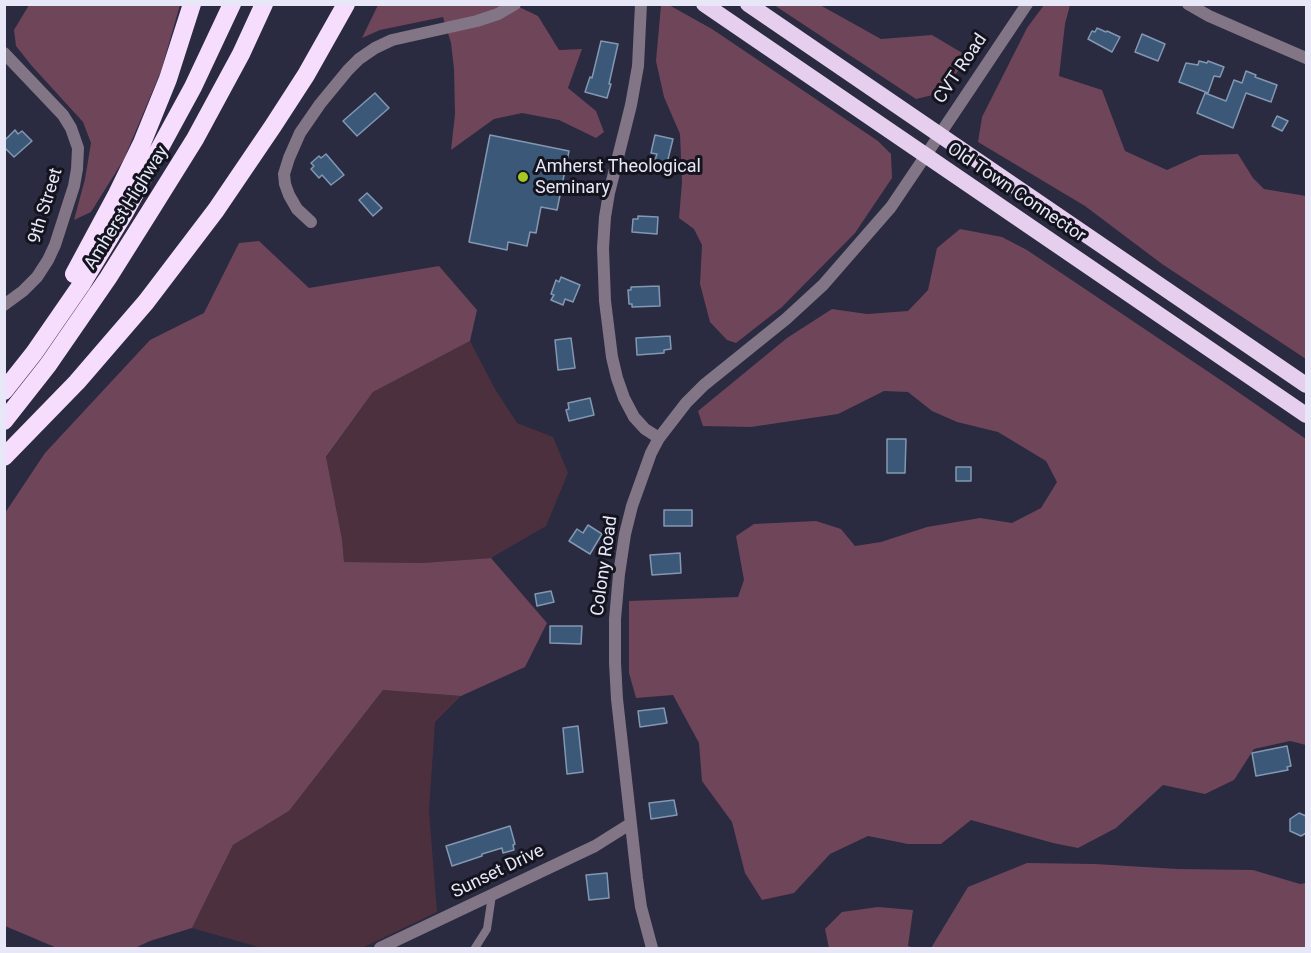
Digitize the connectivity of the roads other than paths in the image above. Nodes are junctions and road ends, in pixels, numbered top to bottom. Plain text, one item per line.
1 (192, 4) edge
2 (232, 4) edge
3 (264, 4) edge
4 (346, 4) edge
5 (515, 4) edge
6 (641, 4) edge
7 (704, 4) edge
8 (748, 4) edge
9 (1027, 4) edge
10 (1188, 4) edge
11 (4, 53) edge
12 (1306, 58) edge
13 (939, 134) junction
14 (926, 155) junction
15 (311, 222) dead end
16 (4, 305) edge
17 (4, 384) edge
18 (1306, 385) edge
19 (4, 392) edge
20 (1306, 415) edge
21 (4, 422) edge
22 (659, 438) junction
23 (4, 457) edge
24 (630, 824) junction
25 (492, 895) junction
26 (380, 948) edge
27 (475, 948) edge
28 (652, 948) edge

1 - 17 highway
2 - 19 highway, Amherst Highway
3 - 21 highway, Amherst Highway
4 - 23 highway
5 - 15 street
6 - 22 street
7 - 14 highway, Old Town Connector
8 - 13 highway, Old Town Connector
9 - 13 street, CVT Road
10 - 12 street
11 - 16 street, 9th Street
13 - 14 street, CVT Road
13 - 18 highway, Old Town Connector
14 - 20 highway, Old Town Connector
14 - 22 street, Colony Road
22 - 24 street, Colony Road
24 - 25 street, Sunset Drive
24 - 28 street, Colony Road
25 - 26 street, Sunset Drive
25 - 27 lane

